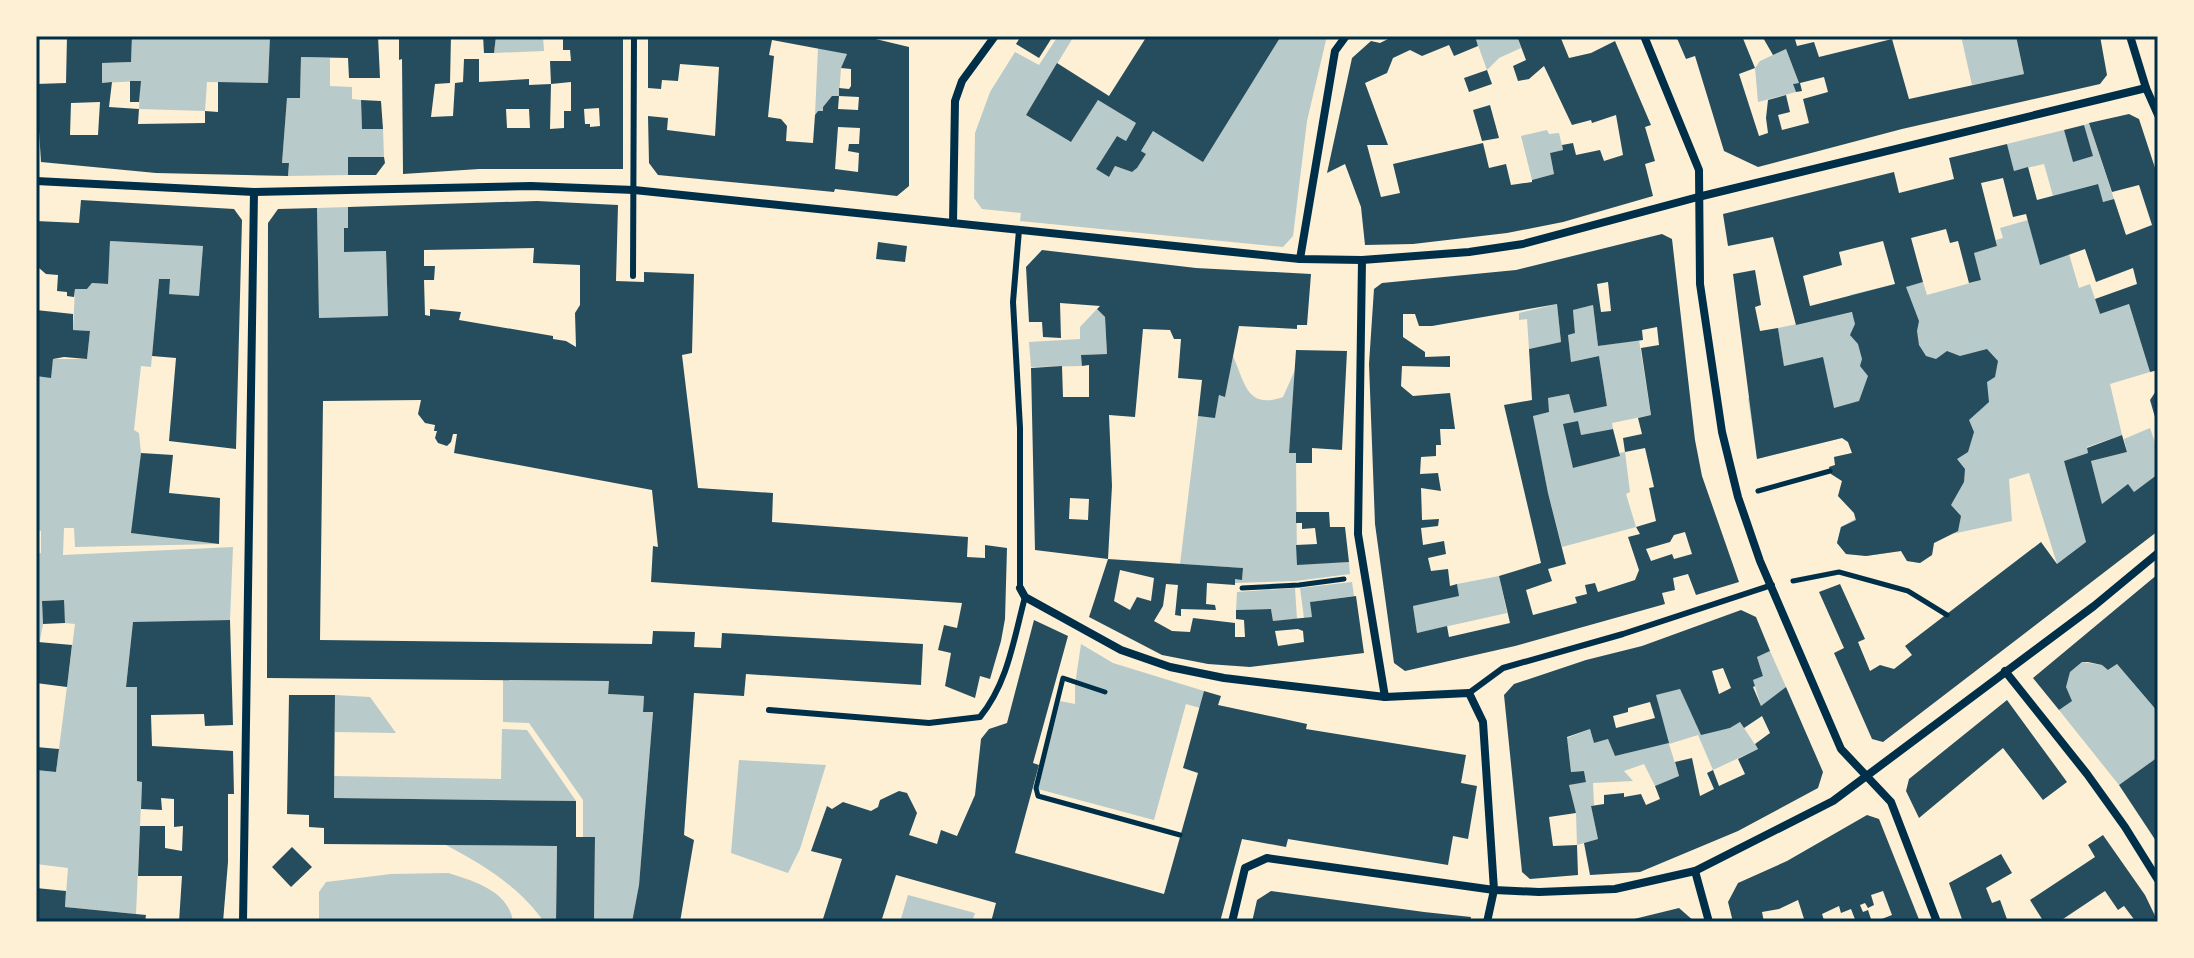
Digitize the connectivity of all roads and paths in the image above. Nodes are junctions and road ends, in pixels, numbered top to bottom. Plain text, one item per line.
1 (634, 36) edge
2 (995, 36) edge
3 (1346, 36) edge
4 (1644, 36) edge
5 (2130, 36) edge
6 (2146, 88) junction
7 (2158, 115) edge
8 (36, 181) edge
9 (634, 190) junction
10 (254, 192) junction
11 (1698, 197) junction
12 (953, 223) junction
13 (1019, 230) junction
14 (1300, 259) junction
15 (1362, 260) junction
16 (633, 276) dead end
17 (1830, 471) dead end
18 (1774, 486) dead end
19 (2158, 553) edge
20 (1351, 578) dead end
21 (1772, 585) junction
22 (1020, 588) joint
23 (1242, 588) dead end
24 (1025, 597) junction
25 (1947, 615) dead end
26 (2005, 671) junction
27 (1105, 692) dead end
28 (1469, 693) junction
29 (1385, 697) junction
30 (769, 710) dead end
31 (1868, 777) junction
32 (1180, 835) dead end
33 (1695, 871) junction
34 (2158, 880) edge
35 (1494, 890) junction
36 (243, 922) edge
37 (1232, 922) edge
38 (1487, 922) edge
39 (1709, 922) edge
40 (1937, 922) edge

1 - 9 lane
2 - 12 street
3 - 14 street
4 - 11 street
5 - 6 street
6 - 7 street
6 - 11 street
8 - 10 street
9 - 10 street
9 - 12 street
9 - 16 lane
10 - 36 street
11 - 15 street
11 - 21 street
12 - 13 street
13 - 14 street
13 - 22 lane
14 - 15 street
15 - 29 street
17 - 18 path
19 - 26 street
20 - 23 path
21 - 25 path
21 - 28 lane
21 - 31 street
22 - 24 street
24 - 29 street
24 - 30 lane
26 - 31 street
26 - 34 street
27 - 32 path
28 - 29 street
28 - 35 street
31 - 33 street
31 - 40 street
33 - 35 street
33 - 39 street
35 - 37 street
35 - 38 street

